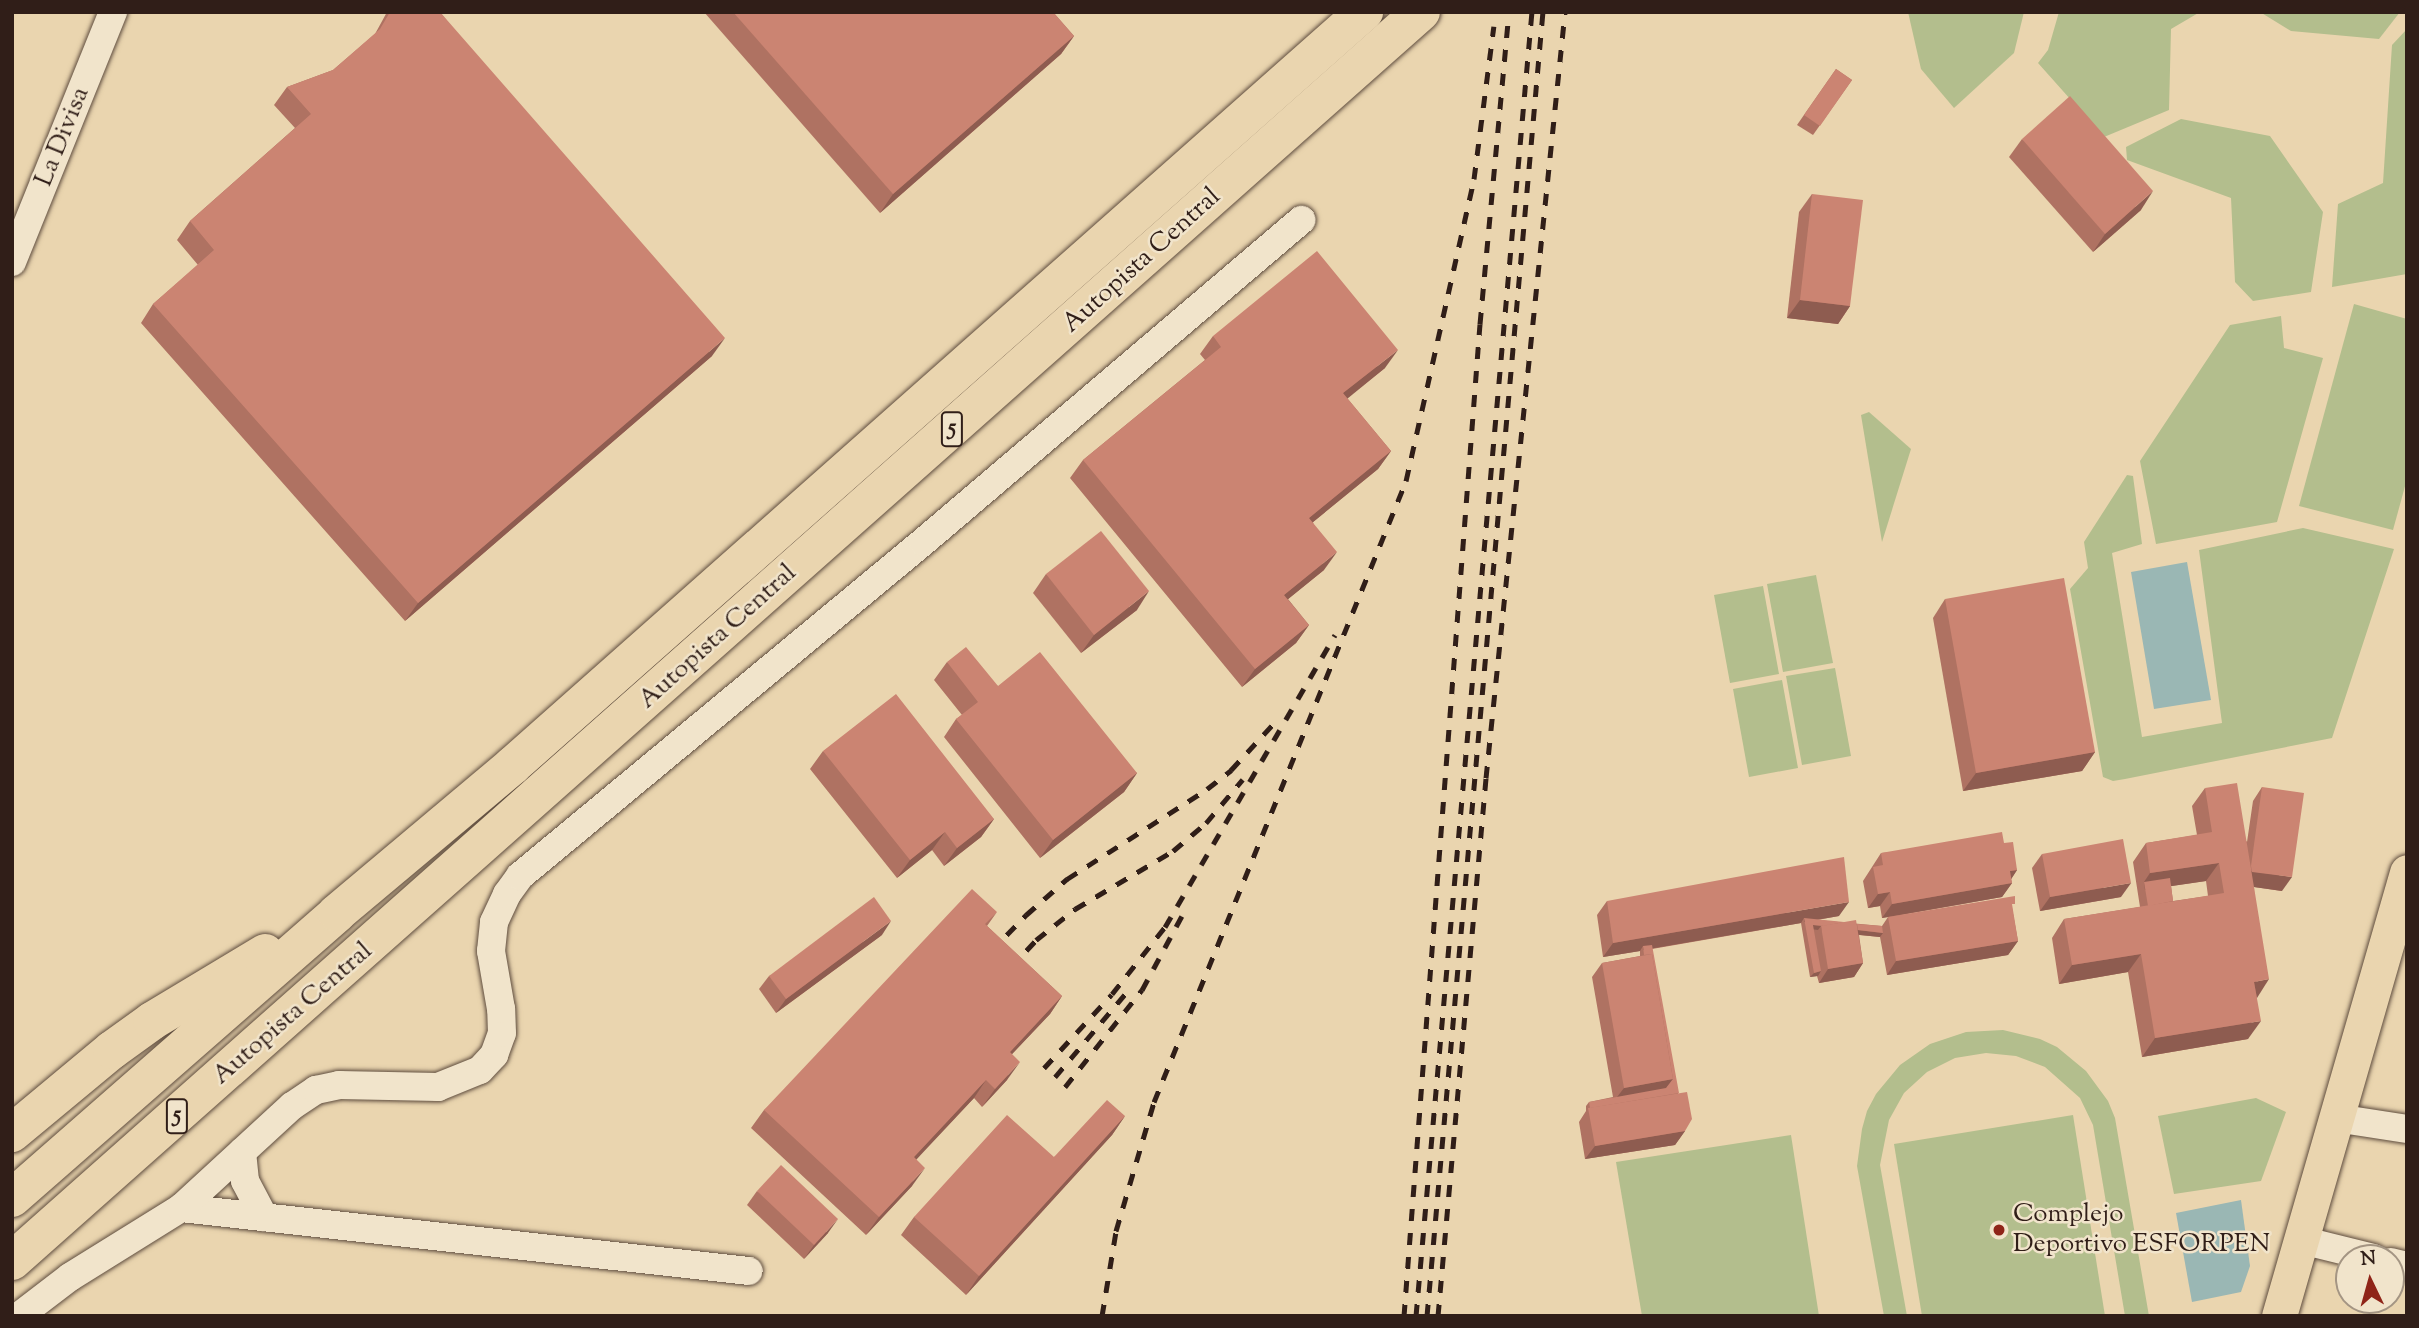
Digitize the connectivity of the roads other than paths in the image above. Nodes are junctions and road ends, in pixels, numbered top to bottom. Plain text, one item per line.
1 (114, 12) edge
2 (1364, 12) edge
3 (1421, 12) edge
4 (1301, 220) dead end
5 (12, 262) edge
6 (2405, 884) edge
7 (337, 912) junction
8 (2336, 1118) junction
9 (2407, 1129) edge
10 (12, 1133) edge
11 (242, 1152) junction
12 (12, 1198) edge
13 (181, 1208) junction
14 (264, 1217) junction
15 (2301, 1240) junction
16 (2335, 1248) edge
17 (12, 1261) edge
18 (749, 1271) dead end
19 (19, 1316) edge
20 (2279, 1316) edge

1 - 5 street, La Divisa
2 - 7 highway, Autopista Central / 5
3 - 17 highway, Autopista Central / 5
4 - 11 street
6 - 8 main road
7 - 10 highway
7 - 12 highway, Autopista Central / 5
8 - 9 street
8 - 15 main road
11 - 13 street
11 - 14 street
13 - 14 street
13 - 19 street
14 - 18 street
15 - 16 street
15 - 20 main road

